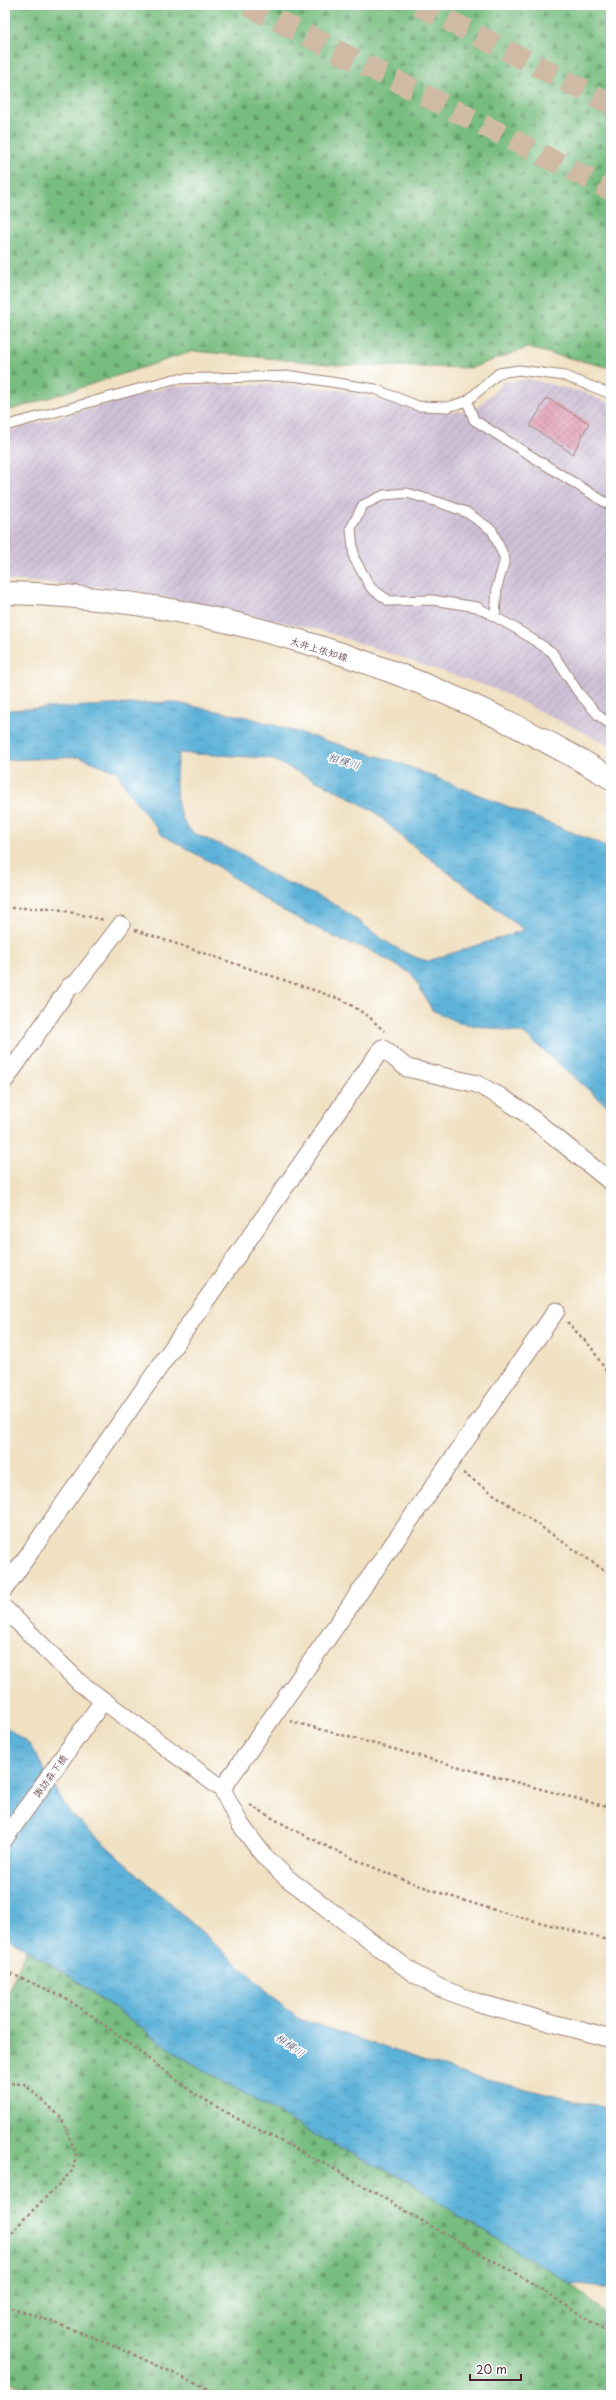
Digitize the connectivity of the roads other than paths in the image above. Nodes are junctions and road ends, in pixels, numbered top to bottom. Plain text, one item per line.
1 (611, 394) edge
2 (467, 401) junction
3 (5, 426) edge
4 (611, 506) edge
5 (5, 593) edge
6 (495, 617) junction
7 (611, 725) edge
8 (611, 778) edge
9 (121, 925) road end
10 (5, 1080) edge
11 (611, 1182) edge
12 (556, 1311) road end
13 (5, 1588) edge
14 (5, 1609) edge
15 (99, 1708) junction
16 (222, 1789) junction
17 (5, 1838) edge
18 (611, 2039) edge

1 - 2 lane
2 - 3 lane
2 - 4 lane
5 - 8 main road, 太井上依知線
6 - 6 lane
6 - 7 lane
9 - 10 street
11 - 13 street
12 - 16 street
14 - 15 street
15 - 16 street
15 - 17 street, 諏訪森下橋
16 - 18 street

